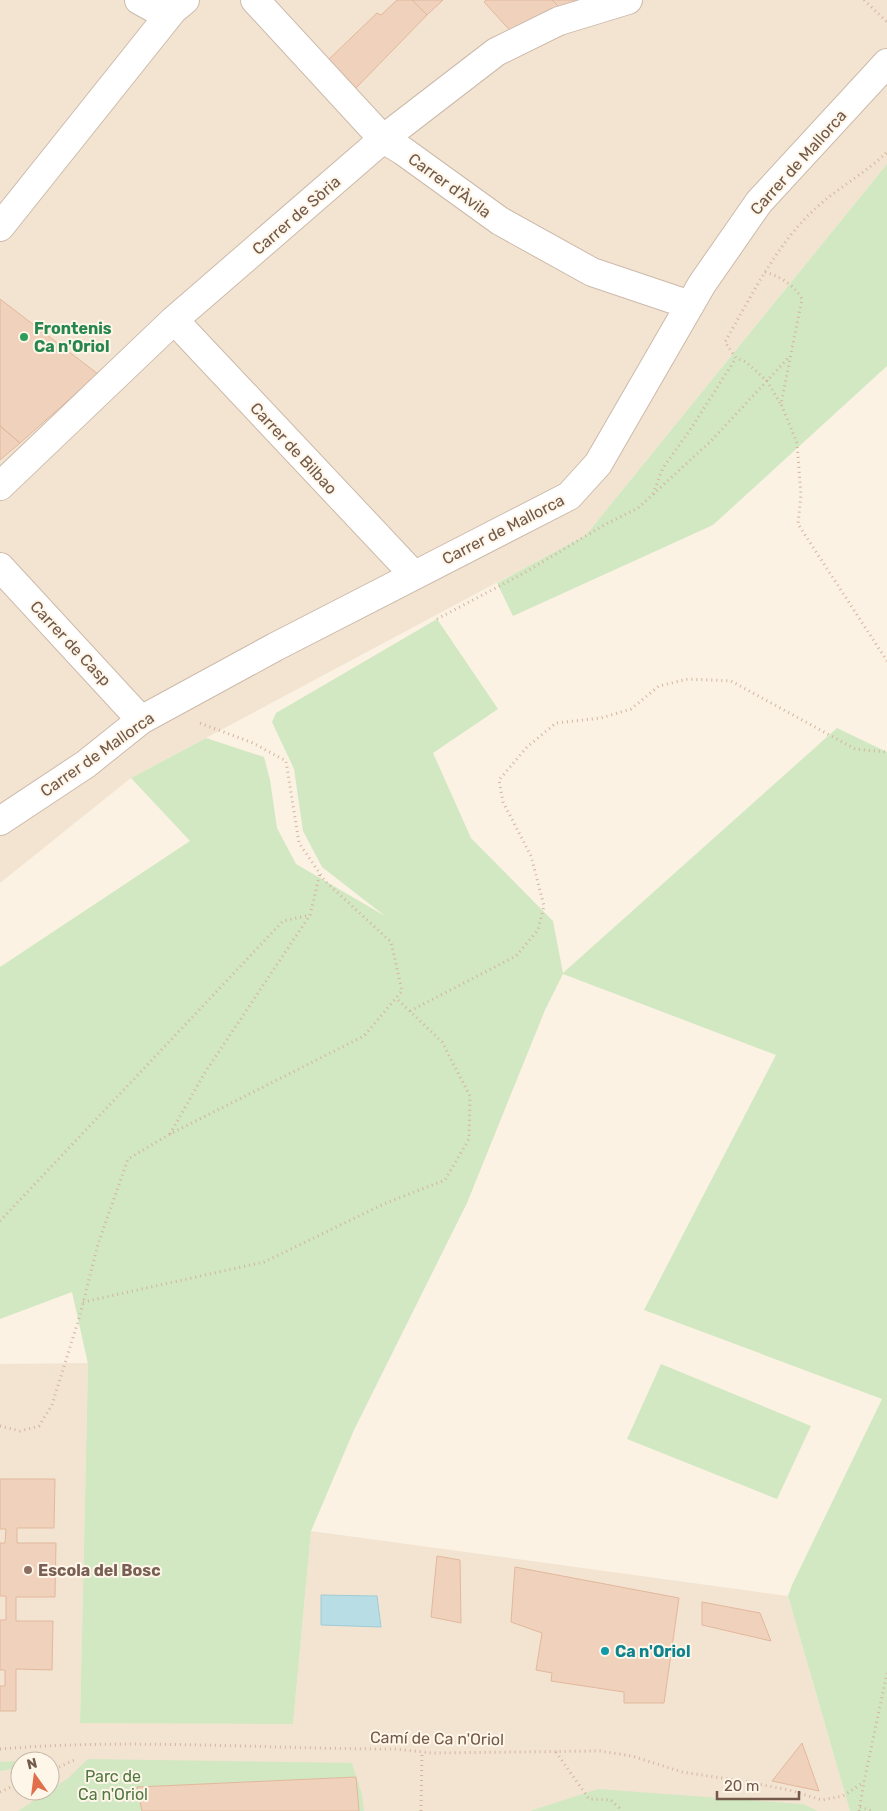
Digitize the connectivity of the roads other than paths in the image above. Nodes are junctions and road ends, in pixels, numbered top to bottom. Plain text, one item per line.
1 (139, 0) edge
2 (255, 0) edge
3 (628, 0) edge
4 (177, 8) edge
5 (887, 63) edge
6 (383, 139) junction
7 (0, 227) edge
8 (690, 305) junction
9 (174, 320) junction
10 (0, 486) edge
11 (0, 567) edge
12 (414, 575) junction
13 (141, 720) junction
14 (0, 821) edge

1 - 4 street
2 - 6 street, Carrer d'Àvila
3 - 6 street, Carrer de Sòria
4 - 7 street
5 - 8 street, Carrer de Mallorca
6 - 8 street, Carrer d'Àvila
6 - 9 street, Carrer de Sòria
8 - 12 street, Carrer de Mallorca
9 - 10 street, Carrer de Sòria
9 - 12 street, Carrer de Bilbao
11 - 13 street, Carrer de Casp
12 - 13 street, Carrer de Mallorca
13 - 14 street, Carrer de Mallorca

